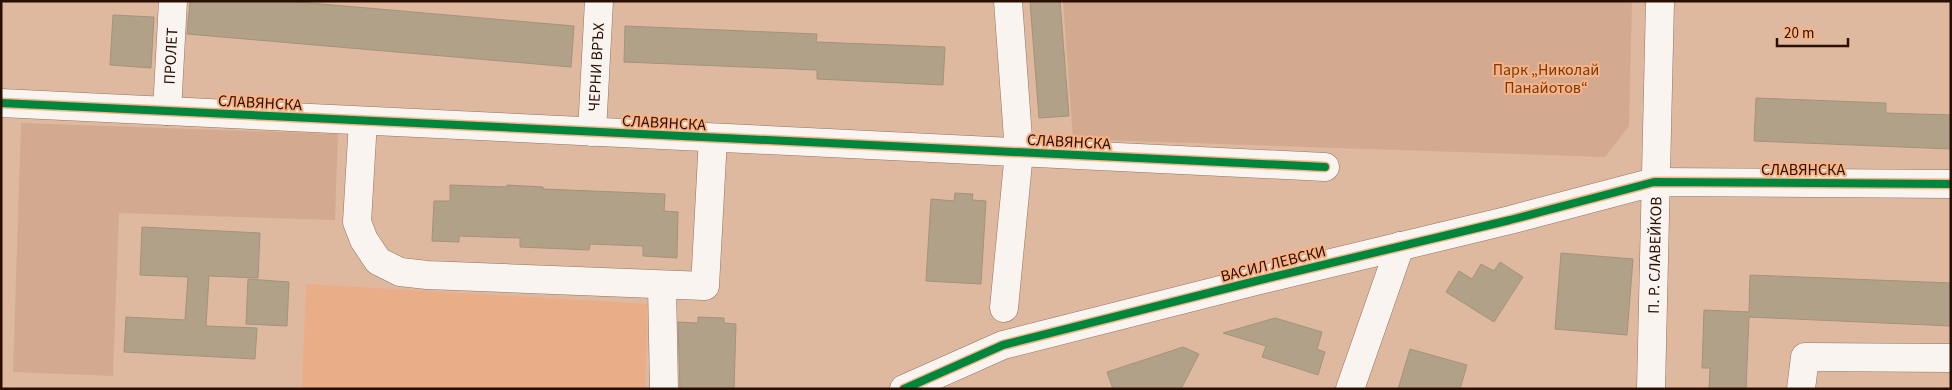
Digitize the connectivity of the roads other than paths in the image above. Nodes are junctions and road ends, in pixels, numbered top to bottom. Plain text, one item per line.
1 (172, 1) edge
2 (599, 1) edge
3 (1008, 1) edge
4 (1660, 1) edge
5 (1, 103) edge
6 (167, 111) junction
7 (363, 121) junction
8 (592, 132) junction
9 (713, 138) junction
10 (1019, 152) junction
11 (1326, 167) dead end
12 (1654, 182) junction
13 (1951, 184) edge
14 (1400, 246) junction
15 (662, 285) junction
16 (1004, 308) dead end
17 (1951, 358) edge
18 (664, 389) edge
19 (904, 389) edge
20 (1350, 389) edge
21 (1651, 389) edge
22 (1801, 389) edge

1 - 6 street, ПРОЛЕТ
2 - 8 street, ЧЕРНИ ВРЪХ
3 - 10 street
4 - 12 street, П. Р. СЛАВЕЙКОВ
5 - 6 street, СЛАВЯНСКА
6 - 7 street, СЛАВЯНСКА
7 - 8 street, СЛАВЯНСКА
7 - 15 street
8 - 9 street, СЛАВЯНСКА
9 - 10 street, СЛАВЯНСКА
9 - 15 street
10 - 11 street, СЛАВЯНСКА
10 - 16 street
12 - 13 street, СЛАВЯНСКА
12 - 14 street, ВАСИЛ ЛЕВСКИ
12 - 21 street, П. Р. СЛАВЕЙКОВ
14 - 19 street, ВАСИЛ ЛЕВСКИ
14 - 20 street
15 - 18 street
17 - 22 street

